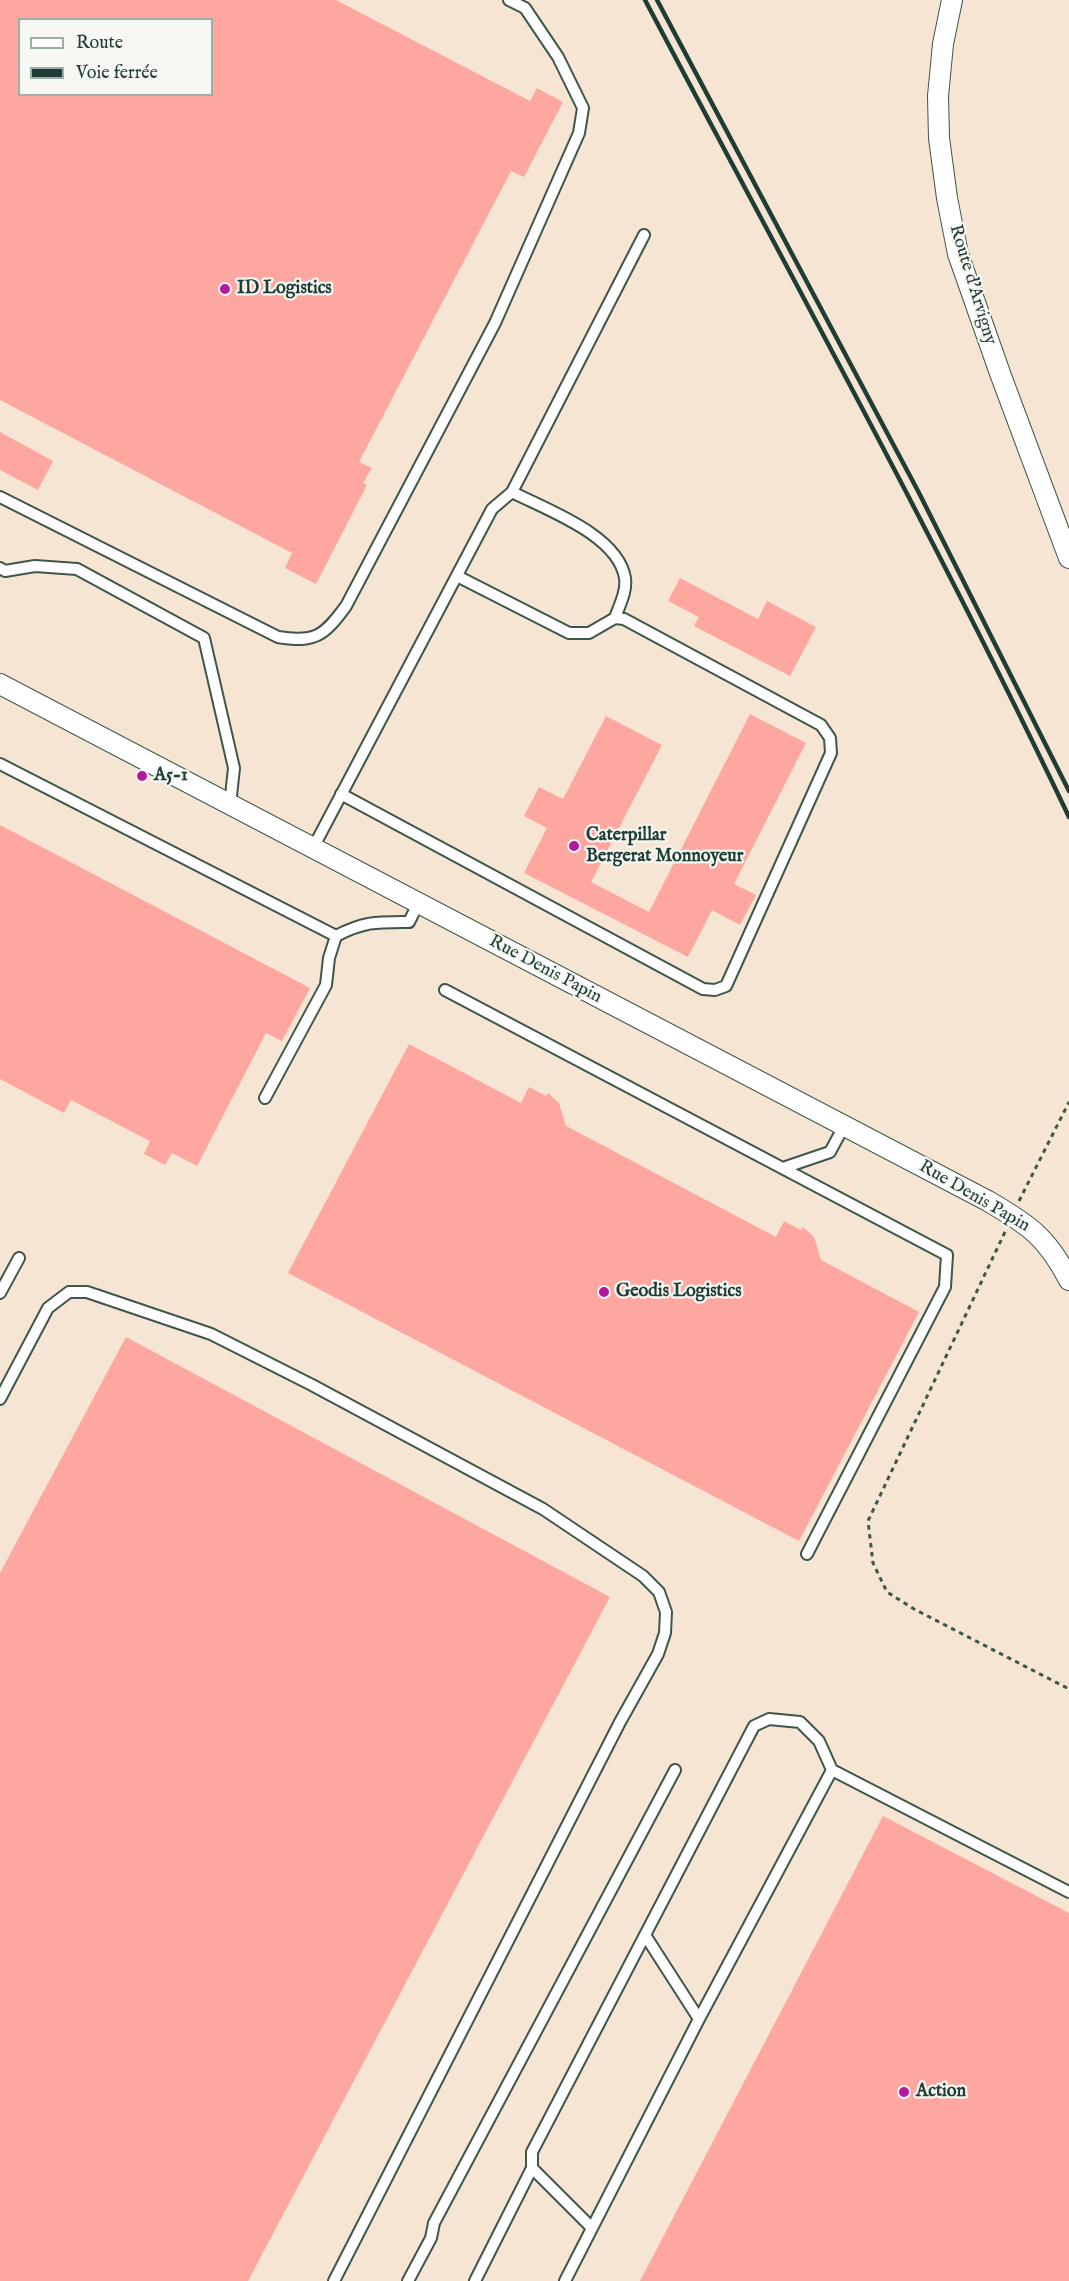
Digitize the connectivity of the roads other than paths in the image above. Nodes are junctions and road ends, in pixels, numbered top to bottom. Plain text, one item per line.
1 (509, 0) edge
2 (952, 0) edge
3 (644, 235) dead end
4 (512, 492) junction
5 (0, 497) edge
6 (1069, 558) edge
7 (0, 568) edge
8 (456, 576) junction
9 (615, 618) junction
10 (0, 684) edge
11 (0, 764) edge
12 (341, 794) junction
13 (230, 805) junction
14 (313, 848) junction
15 (418, 904) junction
16 (336, 936) junction
17 (445, 990) dead end
18 (265, 1098) dead end
19 (844, 1126) junction
20 (783, 1168) junction
21 (19, 1258) dead end
22 (1069, 1280) edge
23 (0, 1293) edge
24 (0, 1399) edge
25 (807, 1554) dead end
26 (675, 1770) dead end
27 (832, 1770) junction
28 (1069, 1892) edge
29 (645, 1935) junction
30 (699, 2019) junction
31 (532, 2168) junction
32 (592, 2229) junction
33 (334, 2281) edge
34 (408, 2281) edge
35 (475, 2281) edge
36 (565, 2281) edge

1 - 5 lane
2 - 6 street, Route d'Arvigny
3 - 4 lane
4 - 8 lane
4 - 9 lane
7 - 13 lane
8 - 9 lane
8 - 12 lane
9 - 12 lane
10 - 13 street, Rue Denis Papin
11 - 16 lane
12 - 14 lane
13 - 14 street, Rue Denis Papin
14 - 15 street, Rue Denis Papin
15 - 16 lane
15 - 19 street, Rue Denis Papin
16 - 18 lane
17 - 20 lane
19 - 20 lane
19 - 22 street, Rue Denis Papin
20 - 25 lane
21 - 23 lane
24 - 33 lane
26 - 34 lane
27 - 28 lane
27 - 29 lane
27 - 30 lane
29 - 30 lane
29 - 31 lane
30 - 32 lane
31 - 32 lane
31 - 35 lane
32 - 36 lane

